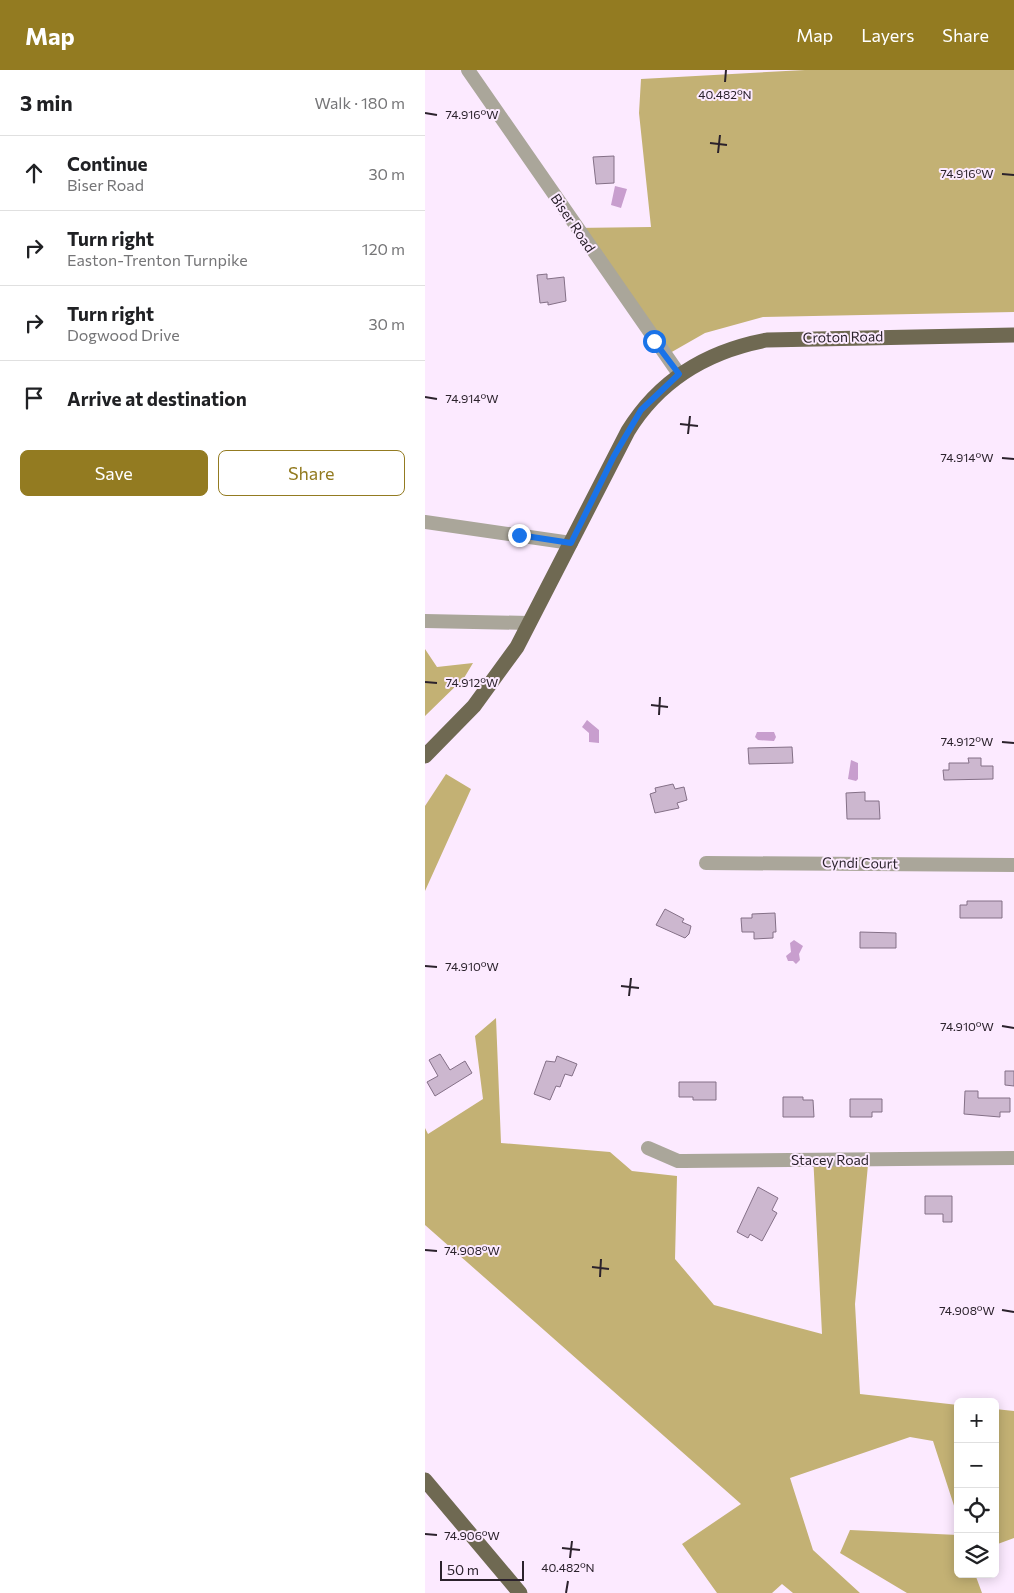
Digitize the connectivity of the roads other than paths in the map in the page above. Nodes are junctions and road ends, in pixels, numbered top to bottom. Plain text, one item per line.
1 (468, 70) edge
2 (1014, 335) edge
3 (679, 374) junction
4 (425, 522) edge
5 (571, 543) junction
6 (425, 621) edge
7 (529, 623) junction
8 (425, 756) edge
9 (706, 863) dead end
10 (1014, 865) edge
11 (649, 1148) dead end
12 (1014, 1158) edge
13 (425, 1480) edge
14 (519, 1593) edge

1 - 3 street, Biser Road
2 - 3 main road, Croton Road
3 - 5 main road, Croton Road
4 - 5 street
5 - 7 main road, Croton Road
6 - 7 street
7 - 8 main road, Croton Road
9 - 10 street, Cyndi Court
11 - 12 street, Stacey Road
13 - 14 main road

